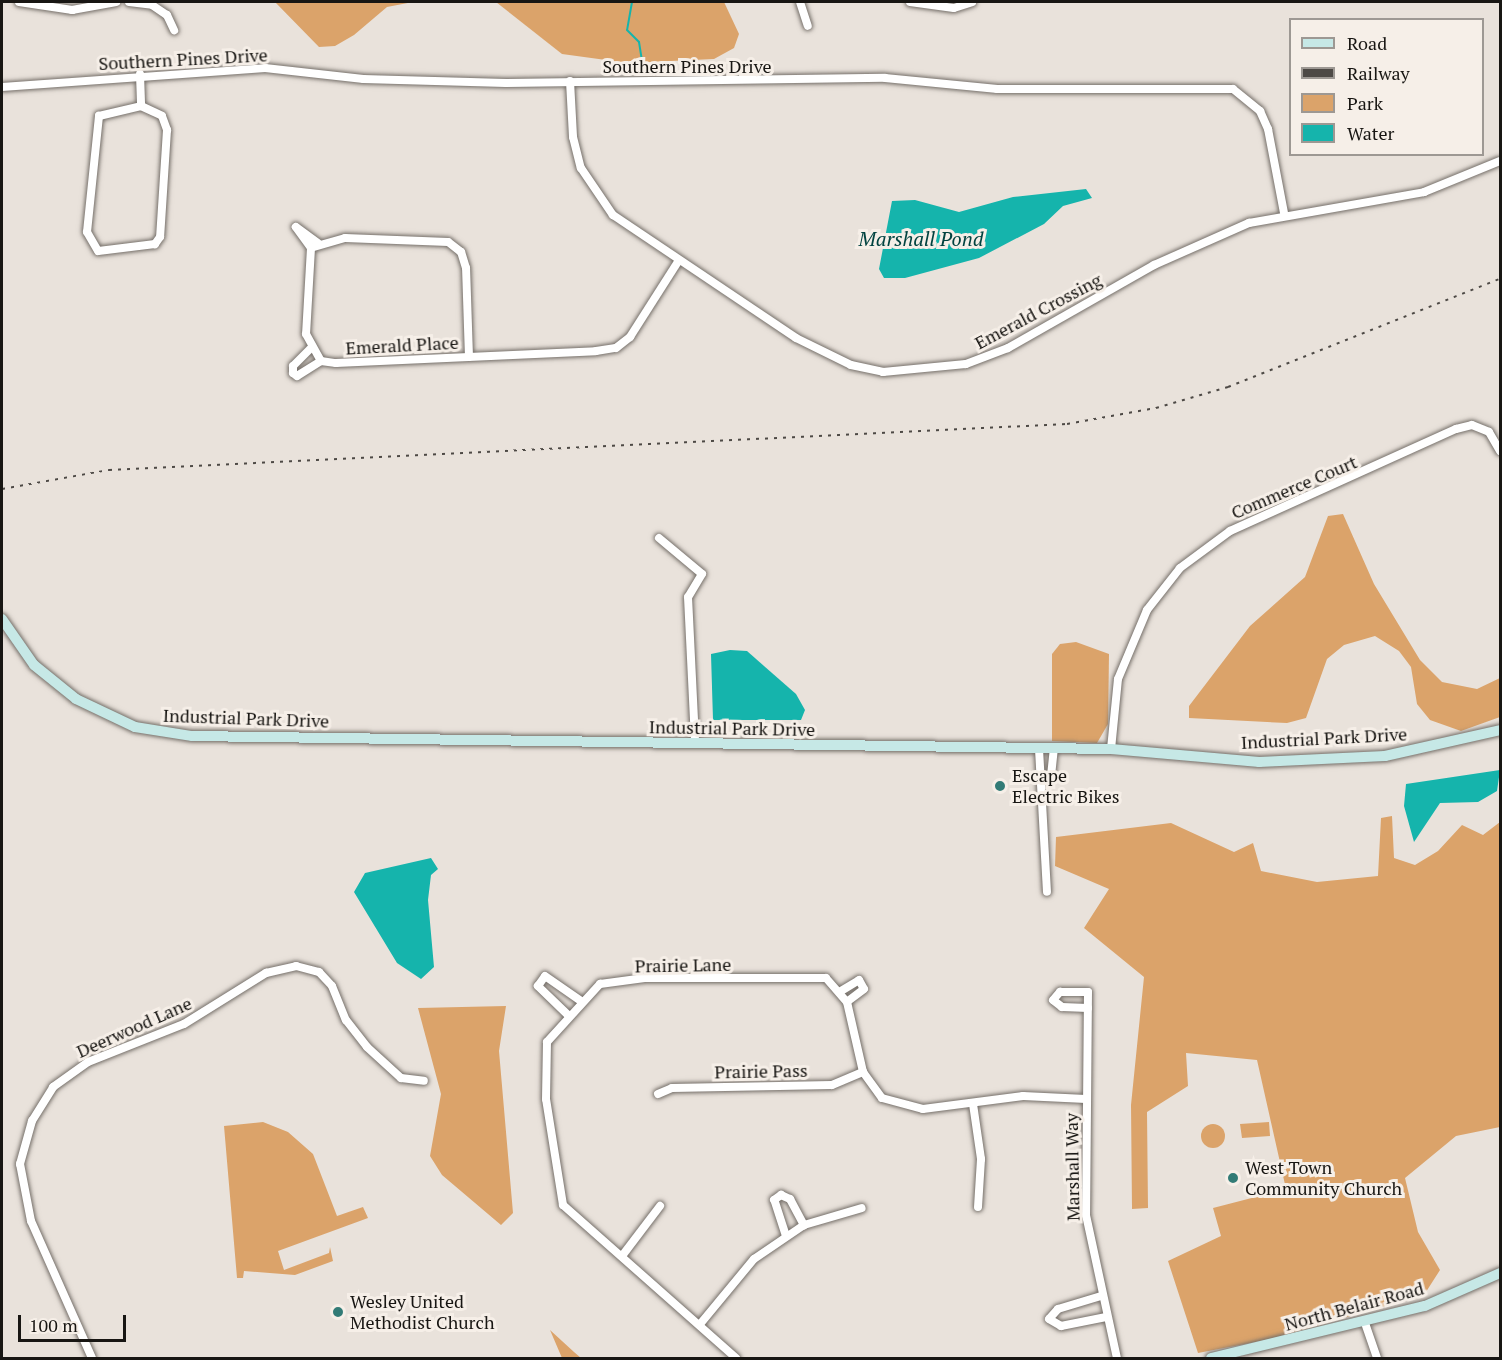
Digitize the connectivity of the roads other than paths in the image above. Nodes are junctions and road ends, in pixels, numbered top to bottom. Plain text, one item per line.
1 (19, 2) edge
2 (116, 2) edge
3 (129, 2) edge
4 (800, 2) edge
5 (910, 2) edge
6 (972, 2) edge
7 (808, 26) dead end
8 (174, 30) dead end
9 (140, 74) junction
10 (570, 81) junction
11 (2, 87) edge
12 (141, 106) junction
13 (1500, 161) edge
14 (1284, 213) junction
15 (679, 260) junction
16 (310, 349) junction
17 (469, 357) junction
18 (321, 361) junction
19 (1500, 451) edge
20 (659, 537) dead end
21 (2, 619) edge
22 (1500, 730) edge
23 (695, 742) junction
24 (1039, 749) junction
25 (1054, 749) junction
26 (1112, 749) junction
27 (1045, 780) junction
28 (1047, 892) dead end
29 (842, 991) junction
30 (581, 1001) junction
31 (848, 1002) junction
32 (1088, 1008) dead end
33 (568, 1015) junction
34 (863, 1072) junction
35 (424, 1082) dead end
36 (658, 1094) dead end
37 (1086, 1099) junction
38 (973, 1104) junction
39 (660, 1206) dead end
40 (978, 1207) dead end
41 (862, 1208) dead end
42 (804, 1225) junction
43 (786, 1236) junction
44 (622, 1256) junction
45 (1500, 1273) edge
46 (1101, 1296) junction
47 (1106, 1317) junction
48 (701, 1323) junction
49 (1365, 1323) junction
50 (92, 1359) edge
51 (736, 1359) edge
52 (1118, 1359) edge
53 (1211, 1359) edge
54 (1377, 1359) edge

1 - 2 street
3 - 8 street
4 - 7 street
5 - 6 street
9 - 10 street, Southern Pines Drive
9 - 11 street, Southern Pines Drive
9 - 12 street
10 - 14 street, Southern Pines Drive
10 - 15 street, Emerald Crossing
12 - 12 street
13 - 14 street, Emerald Crossing
14 - 15 street, Emerald Crossing
15 - 17 street, Emerald Place
16 - 17 street, Emerald Place
16 - 18 street, Emerald Place
16 - 18 street
17 - 18 street, Emerald Place
19 - 26 street, Commerce Court
20 - 23 street
21 - 23 street, Industrial Park Drive
22 - 26 street, Industrial Park Drive
23 - 24 street, Industrial Park Drive
24 - 25 street, Industrial Park Drive
24 - 27 street
25 - 26 street, Industrial Park Drive
25 - 27 street
27 - 28 street
29 - 30 street, Prairie Lane
29 - 31 street
29 - 31 street
30 - 33 street, Prairie Lane
30 - 33 street
31 - 34 street
32 - 37 street, Marshall Way
33 - 44 street, Prairie Lane
34 - 36 street, Prairie Pass
34 - 38 street
35 - 50 street, Deerwood Lane
37 - 38 street
37 - 46 street, Marshall Way
38 - 40 street
39 - 44 street
41 - 42 street
42 - 43 street
42 - 43 street
43 - 48 street
44 - 48 street, Prairie Lane
45 - 49 street, North Belair Road
46 - 47 street, Marshall Way
46 - 47 street
47 - 52 street, Marshall Way
48 - 51 street, Prairie Lane
49 - 53 street, North Belair Road
49 - 54 street

